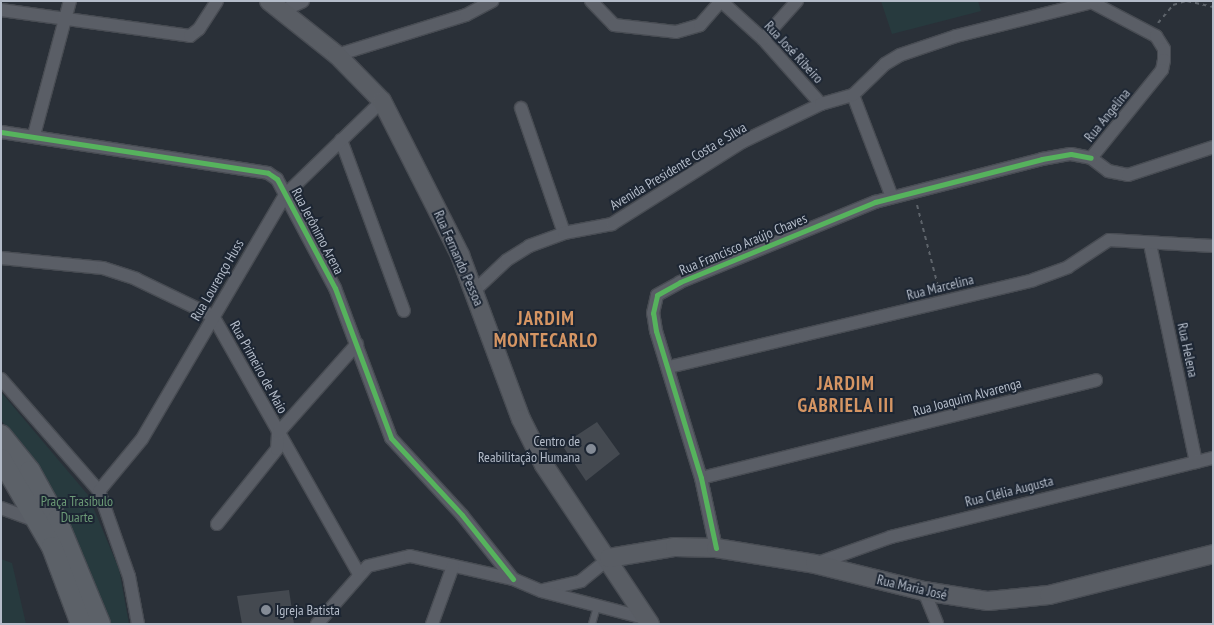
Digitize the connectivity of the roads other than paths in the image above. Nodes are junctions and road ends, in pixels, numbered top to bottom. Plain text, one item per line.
1 (70, 1) edge
2 (217, 1) edge
3 (303, 1) edge
4 (492, 1) edge
5 (591, 1) edge
6 (721, 1) edge
7 (798, 1) edge
8 (1095, 3) edge
9 (1079, 4) edge
10 (276, 6) edge
11 (1, 10) edge
12 (65, 17) junction
13 (763, 39) junction
14 (337, 54) junction
15 (853, 95) junction
16 (382, 101) junction
17 (821, 104) junction
18 (520, 108) dead end
19 (1, 132) edge
20 (34, 135) junction
21 (341, 140) junction
22 (1213, 147) edge
23 (1091, 158) junction
24 (284, 194) junction
25 (892, 196) junction
26 (564, 233) junction
27 (1150, 244) junction
28 (1213, 246) edge
29 (1, 258) edge
30 (474, 291) junction
31 (404, 311) dead end
32 (213, 316) junction
33 (357, 344) junction
34 (669, 367) junction
35 (1, 379) edge
36 (1096, 380) dead end
37 (278, 433) junction
38 (1, 435) edge
39 (1213, 458) edge
40 (1, 459) edge
41 (1196, 462) junction
42 (701, 478) junction
43 (99, 490) junction
44 (1, 508) edge
45 (48, 521) junction
46 (217, 524) dead end
47 (716, 548) junction
48 (1213, 554) edge
49 (609, 558) junction
50 (815, 564) junction
51 (453, 566) junction
52 (359, 574) junction
53 (513, 579) junction
54 (541, 591) junction
55 (924, 591) junction
56 (597, 606) junction
57 (647, 621) edge
58 (81, 624) edge
59 (100, 624) edge
60 (138, 624) edge
61 (317, 624) edge
62 (432, 624) edge
63 (592, 624) edge
64 (936, 624) edge

1 - 12 street
2 - 12 street
3 - 10 street
4 - 14 street
5 - 6 street
6 - 13 street, Rua José Ribeiro
7 - 13 street
8 - 9 street, Avenida Presidente Costa e Silva
8 - 23 street, Rua Angelina
9 - 15 street, Avenida Presidente Costa e Silva
10 - 14 main road, Rua Fernando Pessoa
11 - 12 street
12 - 20 street
13 - 17 street, Rua José Ribeiro
14 - 16 main road, Rua Fernando Pessoa
15 - 17 street, Avenida Presidente Costa e Silva
15 - 25 street
16 - 21 street, Rua Lourenço Huss
16 - 30 main road, Rua Fernando Pessoa
17 - 26 street, Avenida Presidente Costa e Silva
18 - 26 street
19 - 20 street, Rua Jerônimo Arena
20 - 24 street, Rua Jerônimo Arena
21 - 24 street, Rua Lourenço Huss
21 - 31 street
22 - 23 street, Rua Angelina
23 - 25 street, Rua Francisco Araújo Chaves
24 - 32 street, Rua Lourenço Huss
24 - 33 street, Rua Jerônimo Arena
25 - 34 street, Rua Francisco Araújo Chaves
26 - 30 street, Avenida Presidente Costa e Silva
27 - 28 street, Rua Marcelina
27 - 34 street, Rua Marcelina
27 - 41 street, Rua Helena
29 - 32 street, Rua Primeiro de Maio
30 - 49 main road, Rua Fernando Pessoa
32 - 37 street, Rua Primeiro de Maio
32 - 43 street, Rua Lourenço Huss
33 - 37 street
33 - 53 street, Rua Jerônimo Arena
34 - 42 street, Rua Francisco Araújo Chaves
35 - 43 street
36 - 42 street, Rua Joaquim Alvarenga
37 - 46 street
37 - 52 street, Rua Primeiro de Maio
38 - 45 main road
39 - 41 street, Rua Clélia Augusta
40 - 45 main road
41 - 50 street, Rua Clélia Augusta
42 - 47 street, Rua Francisco Araújo Chaves
43 - 60 street
44 - 45 street
45 - 58 main road
45 - 59 main road
47 - 49 main road, Rua Maria José
47 - 50 main road, Rua Maria José
48 - 55 main road, Rua Maria José
49 - 54 street
49 - 57 main road, Rua Fernando Pessoa
50 - 55 main road, Rua Maria José
51 - 52 street
51 - 53 street
51 - 62 street
52 - 61 street
53 - 54 street
54 - 56 street
55 - 64 street
56 - 57 street
56 - 63 lane

